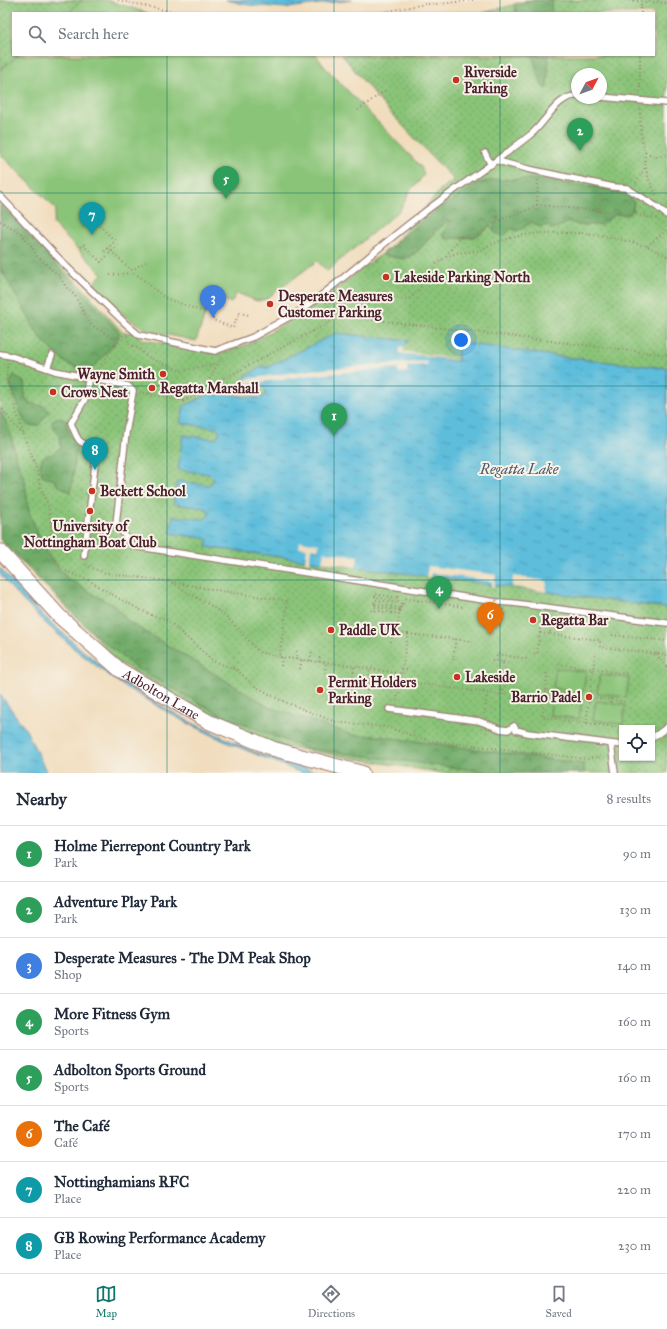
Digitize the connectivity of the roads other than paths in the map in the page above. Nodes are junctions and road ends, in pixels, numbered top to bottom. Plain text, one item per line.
1 (571, 97) edge
2 (607, 97) edge
3 (667, 103) edge
4 (485, 153) dead end
5 (498, 160) junction
6 (491, 165) junction
7 (0, 196) edge
8 (667, 215) edge
9 (0, 354) edge
10 (52, 355) dead end
11 (47, 368) junction
12 (90, 378) junction
13 (0, 551) edge
14 (84, 556) road end
15 (667, 623) edge
16 (389, 710) dead end
17 (667, 727) edge
18 (655, 736) edge
19 (611, 744) junction
20 (619, 744) edge
21 (362, 773) edge
22 (615, 773) edge

1 - 5 lane
2 - 3 lane
4 - 6 lane
5 - 6 lane
5 - 8 lane
6 - 7 lane
9 - 11 lane
10 - 11 lane
11 - 12 lane
12 - 14 lane
12 - 15 lane
13 - 21 street, Adbolton Lane
16 - 19 lane
17 - 18 lane
19 - 20 lane
19 - 22 lane

